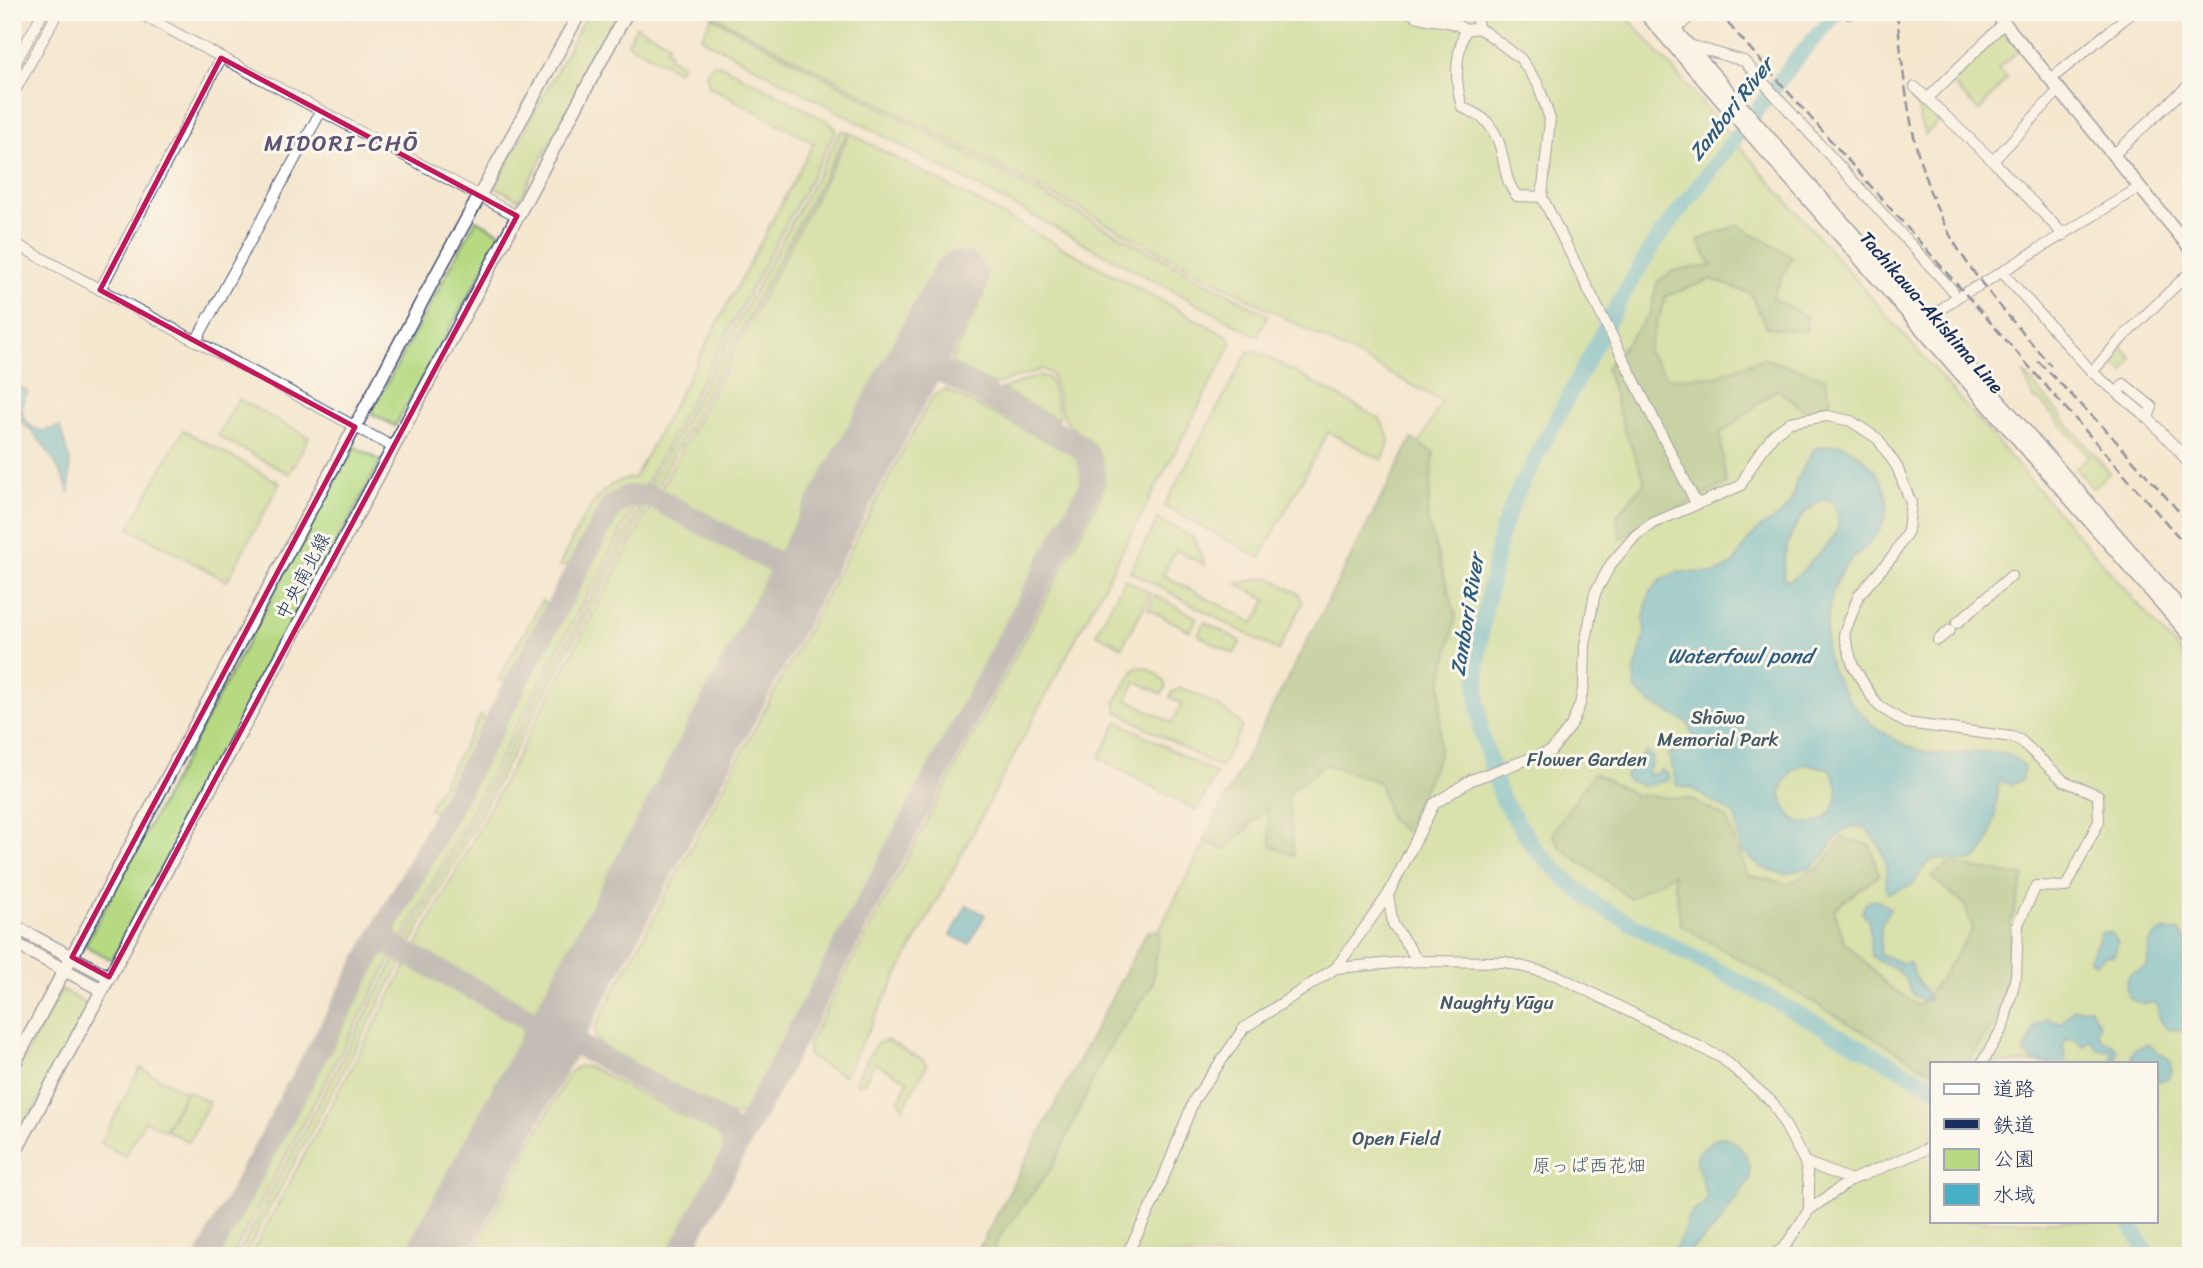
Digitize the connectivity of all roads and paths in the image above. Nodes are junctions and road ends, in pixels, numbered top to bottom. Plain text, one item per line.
1 (43, 12) edge
2 (58, 12) edge
3 (136, 12) edge
4 (580, 12) edge
5 (627, 12) edge
6 (1409, 12) edge
7 (1476, 12) edge
8 (1644, 12) edge
9 (1658, 12) edge
10 (1696, 12) edge
11 (1995, 12) edge
12 (2133, 12) edge
13 (2004, 23) junction
14 (1478, 29) junction
15 (1465, 30) junction
16 (1670, 34) junction
17 (1686, 44) junction
18 (221, 58) junction
19 (12, 69) edge
20 (2191, 83) edge
21 (2055, 85) junction
22 (1914, 87) dead end
23 (12, 96) edge
24 (1927, 99) junction
25 (1733, 105) junction
26 (321, 111) junction
27 (2113, 155) junction
28 (1993, 161) junction
29 (2140, 187) junction
30 (480, 197) junction
31 (1542, 197) junction
32 (517, 216) junction
33 (2064, 235) junction
34 (12, 242) edge
35 (2191, 249) edge
36 (2191, 271) edge
37 (2002, 272) junction
38 (1952, 289) dead end
39 (100, 290) junction
40 (1923, 323) junction
41 (195, 341) junction
42 (2092, 372) junction
43 (355, 427) junction
44 (393, 447) junction
45 (2191, 468) edge
46 (1696, 503) junction
47 (2011, 576) dead end
48 (2191, 620) edge
49 (2191, 637) edge
50 (1938, 640) dead end
51 (1388, 894) junction
52 (12, 925) edge
53 (12, 942) edge
54 (72, 957) junction
55 (1418, 961) junction
56 (1336, 968) junction
57 (65, 971) junction
58 (109, 977) junction
59 (102, 990) junction
60 (1983, 1062) edge
61 (12, 1068) edge
62 (1930, 1148) edge
63 (12, 1158) edge
64 (1805, 1162) junction
65 (1851, 1180) junction
66 (1809, 1210) junction
67 (1126, 1256) edge
68 (1771, 1256) edge

1 - 19 street
2 - 23 street
3 - 18 street
4 - 30 main road, 中央南北線
5 - 32 main road, 中央南北線
6 - 15 street
7 - 14 street
8 - 16 main road, Tachikawa-Akishima Line
9 - 16 main road, Tachikawa-Akishima Line
10 - 16 street
11 - 13 main road
12 - 21 street
13 - 21 main road
13 - 24 street
14 - 15 street
14 - 31 street
15 - 31 street
16 - 17 main road, Tachikawa-Akishima Line
16 - 25 main road, Tachikawa-Akishima Line
17 - 25 main road, Tachikawa-Akishima Line
17 - 38 street
18 - 26 street
18 - 39 street
20 - 27 street
21 - 27 main road
21 - 28 street
22 - 24 street
24 - 28 street
25 - 40 main road, Tachikawa-Akishima Line
26 - 30 street
26 - 41 street
27 - 29 main road
28 - 33 street
29 - 33 street
29 - 35 main road
30 - 32 street
30 - 43 main road, 中央南北線
31 - 46 street
32 - 44 main road, 中央南北線
33 - 37 street
34 - 39 street
36 - 42 street
37 - 40 street
37 - 42 street
39 - 41 street
40 - 48 main road, Tachikawa-Akishima Line
40 - 49 main road, Tachikawa-Akishima Line
41 - 43 street
42 - 45 street
43 - 44 street
43 - 54 main road, 中央南北線
44 - 58 main road, 中央南北線
46 - 51 street
46 - 60 street
47 - 50 street
51 - 55 street
51 - 56 street
52 - 54 main road
53 - 57 main road
54 - 57 main road, 中央南北線
54 - 58 main road
55 - 56 street
55 - 64 street
56 - 67 street
57 - 59 main road
57 - 61 main road, 中央南北線
58 - 59 main road, 中央南北線
59 - 63 main road, 中央南北線
62 - 65 street
64 - 65 street
64 - 66 street
65 - 66 street
66 - 68 street

